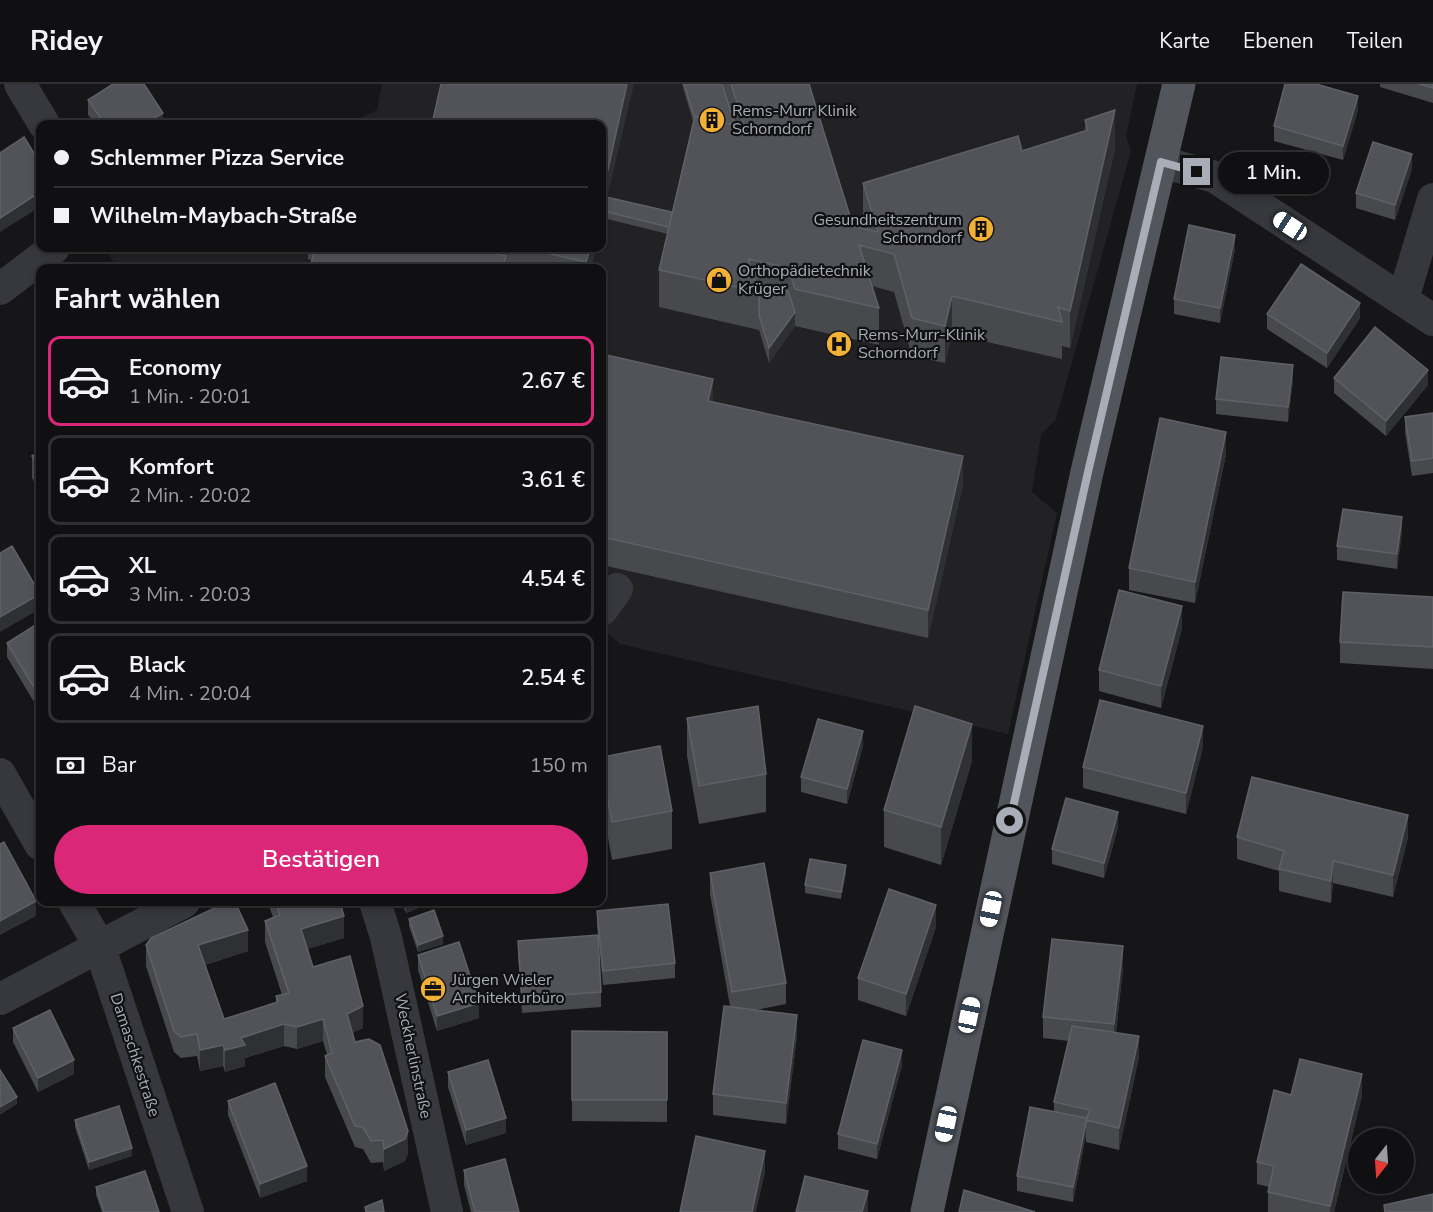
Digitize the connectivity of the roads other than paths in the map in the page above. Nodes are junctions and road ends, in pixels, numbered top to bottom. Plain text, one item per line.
1 (20, 84) edge
2 (1179, 84) edge
3 (42, 120) edge
4 (1161, 162) junction
5 (1433, 199) edge
6 (49, 252) edge
7 (0, 289) edge
8 (1403, 299) junction
9 (1433, 320) edge
10 (0, 774) edge
11 (36, 837) edge
12 (76, 906) edge
13 (176, 906) edge
14 (376, 906) edge
15 (99, 945) junction
16 (0, 999) edge
17 (188, 1212) edge
18 (447, 1212) edge
19 (927, 1212) edge

1 - 3 street
2 - 4 main road
4 - 8 street
4 - 19 main road
5 - 8 street
6 - 7 street
8 - 9 street
10 - 11 street
12 - 15 street, Damaschkestraße
13 - 15 street
14 - 18 street, Weckherlinstraße
15 - 16 street
15 - 17 street, Damaschkestraße

